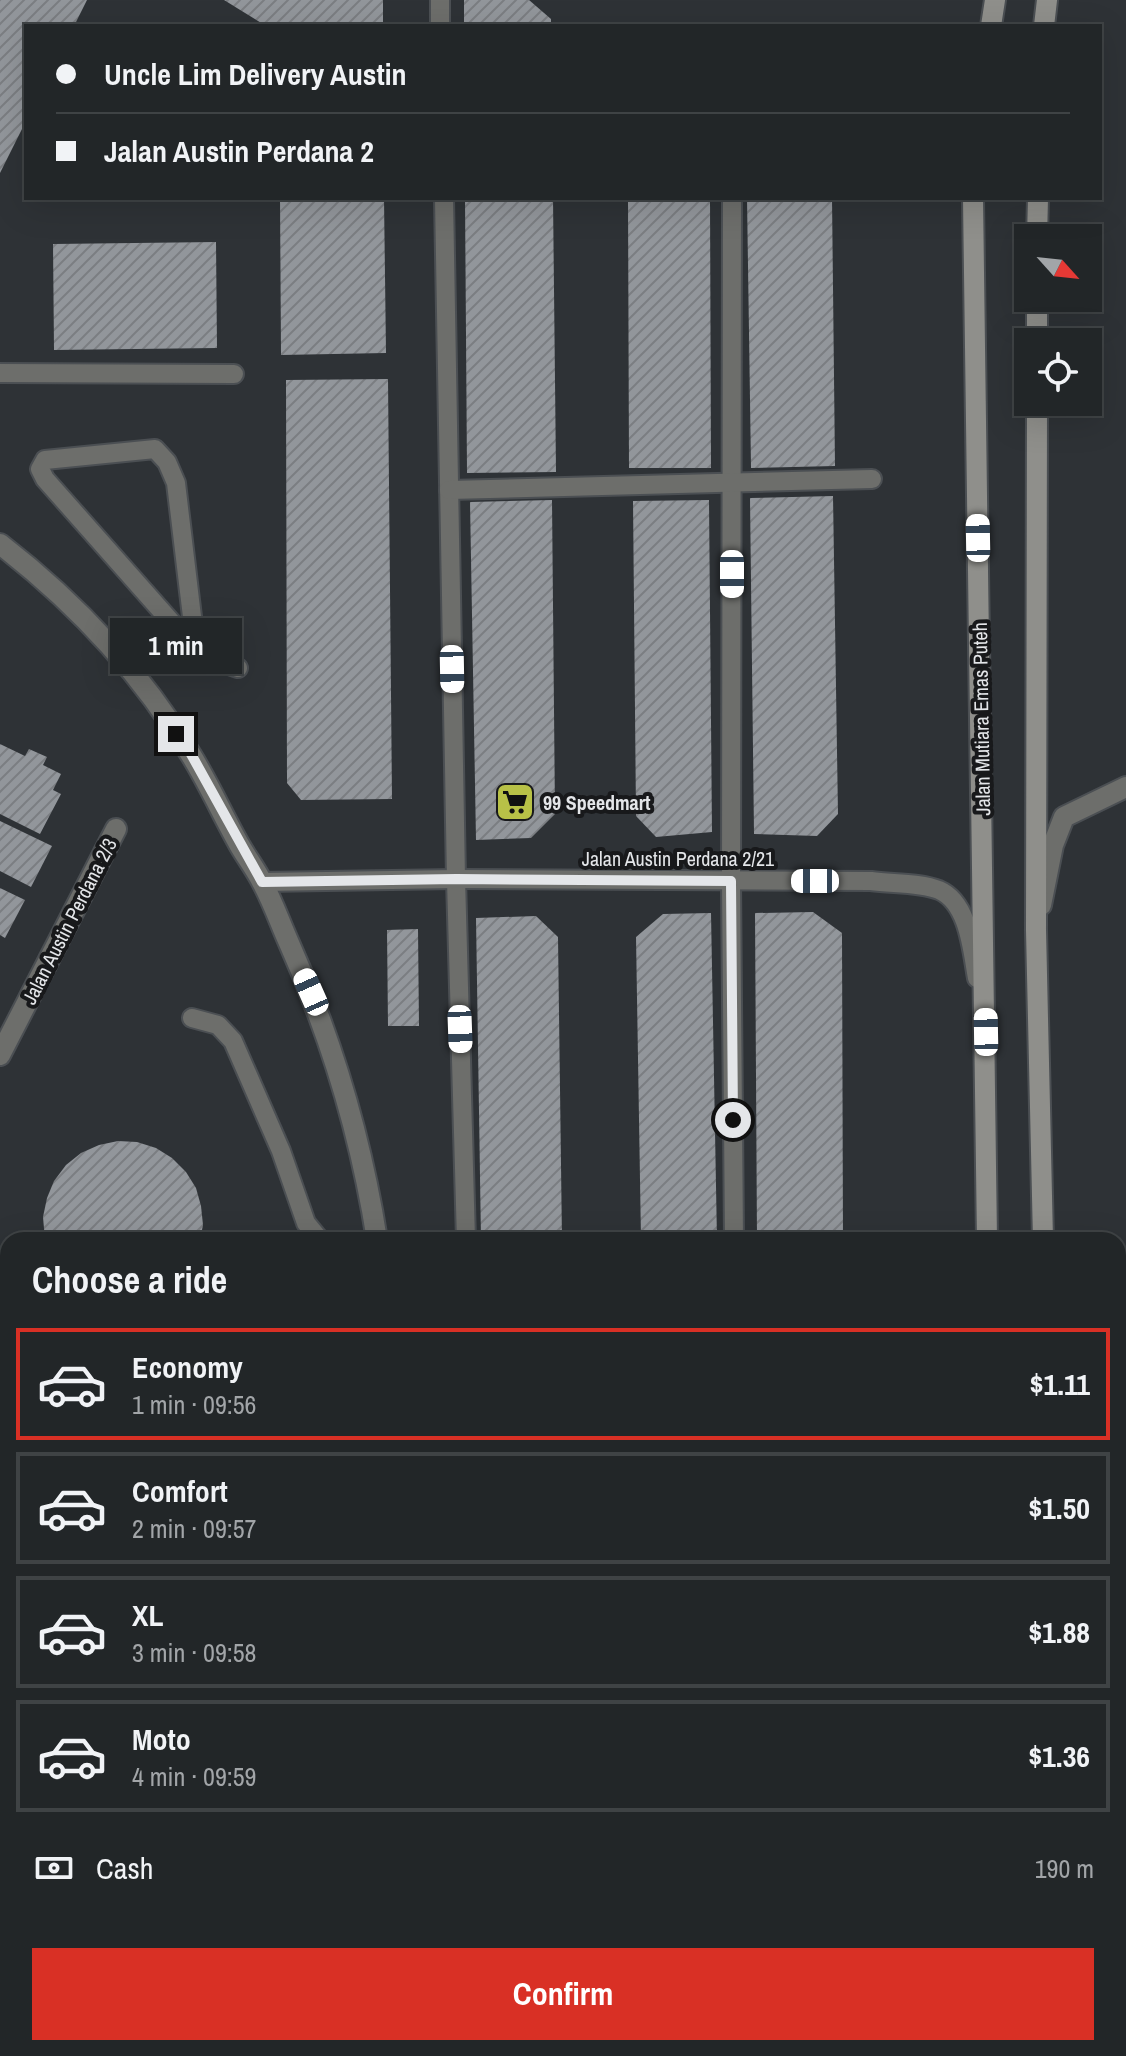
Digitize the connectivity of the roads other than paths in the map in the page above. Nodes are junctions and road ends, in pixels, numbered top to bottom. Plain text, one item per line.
1 (440, 0) edge
2 (995, 0) edge
3 (1047, 0) edge
4 (440, 24) edge
5 (991, 24) edge
6 (1044, 24) edge
7 (444, 200) edge
8 (732, 200) edge
9 (973, 200) edge
10 (1038, 200) edge
11 (1037, 224) edge
12 (0, 373) edge
13 (234, 374) dead end
14 (1037, 416) edge
15 (872, 479) dead end
16 (732, 482) junction
17 (449, 490) junction
18 (0, 544) edge
19 (196, 650) junction
20 (238, 668) dead end
21 (1126, 787) edge
22 (116, 829) dead end
23 (456, 879) junction
24 (731, 881) junction
25 (262, 882) junction
26 (1036, 930) junction
27 (192, 1018) dead end
28 (986, 1032) junction
29 (0, 1055) edge
30 (313, 1232) edge
31 (375, 1232) edge
32 (466, 1232) edge
33 (734, 1232) edge
34 (987, 1232) edge
35 (1043, 1232) edge
36 (0, 1676) edge
37 (0, 1692) edge

1 - 4 lane
2 - 5 street
3 - 6 street
7 - 17 lane
8 - 16 lane
9 - 28 street, Jalan Mutiara Emas Puteh
10 - 11 street
12 - 13 lane
14 - 26 street
15 - 16 lane
16 - 17 lane
16 - 24 lane
17 - 23 lane
18 - 25 street
19 - 19 lane
19 - 20 lane
21 - 26 street
22 - 29 street, Jalan Austin Perdana 2/3
23 - 24 lane, Jalan Austin Perdana 2/21
23 - 25 lane, Jalan Austin Perdana 2/21
23 - 32 lane
24 - 28 lane, Jalan Austin Perdana 2/21
24 - 33 lane
25 - 31 street
26 - 35 street
27 - 30 lane
28 - 34 street, Jalan Mutiara Emas Puteh
36 - 37 street

